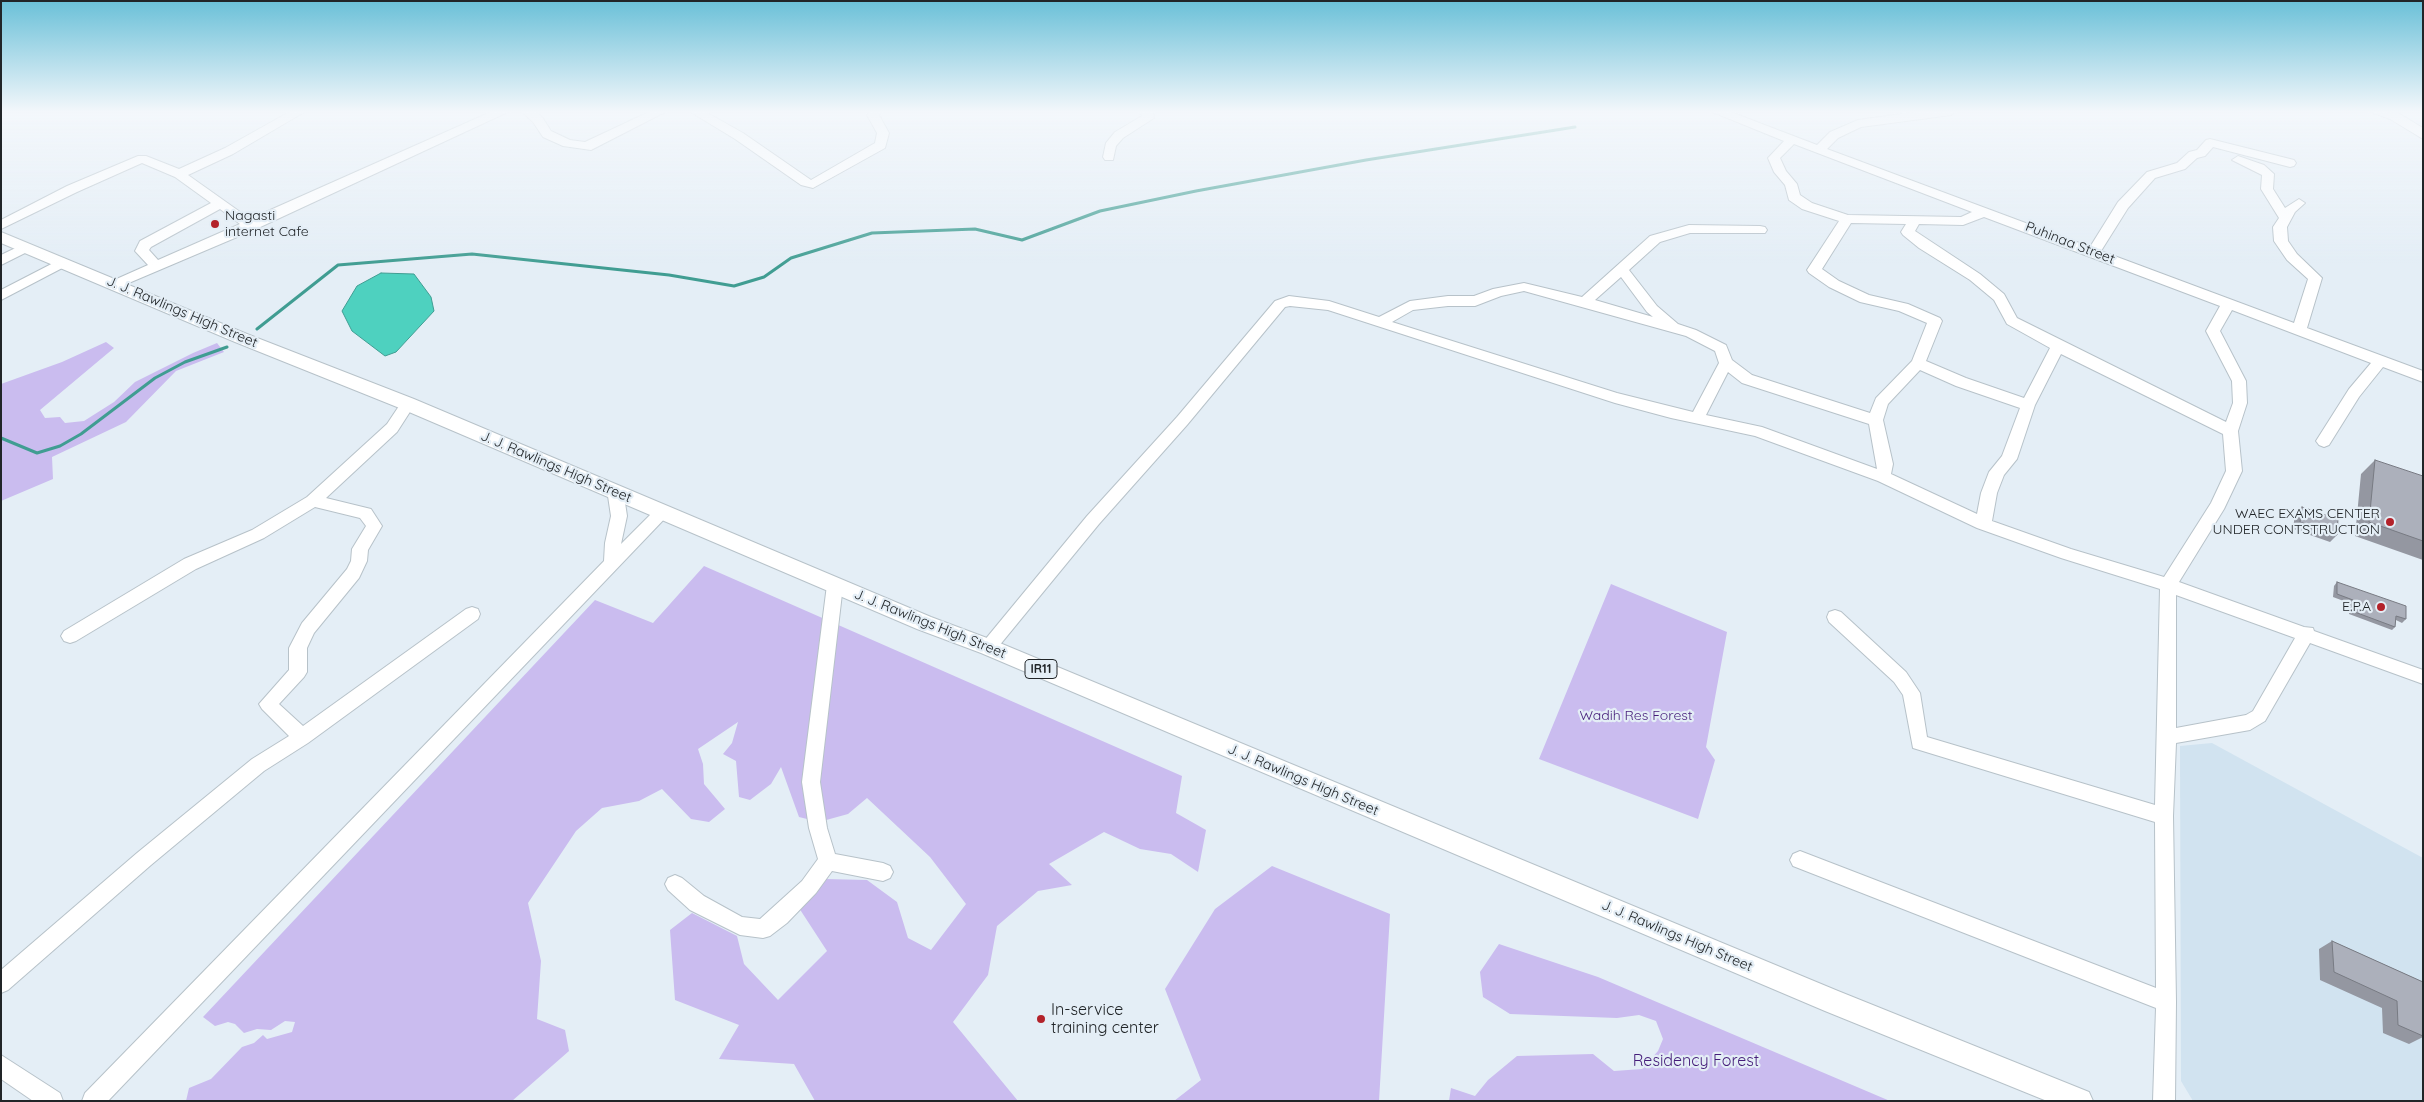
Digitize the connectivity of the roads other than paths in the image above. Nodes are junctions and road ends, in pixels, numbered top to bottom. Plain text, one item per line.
1 (131, 162) edge
2 (153, 162) edge
3 (204, 162) edge
4 (391, 162) edge
5 (777, 162) edge
6 (851, 162) edge
7 (1776, 162) edge
8 (1855, 162) edge
9 (2185, 162) edge
10 (2243, 162) edge
11 (179, 174) junction
12 (2299, 203) dead end
13 (220, 204) junction
14 (1986, 212) junction
15 (2285, 218) junction
16 (1915, 219) junction
17 (1847, 220) junction
18 (1, 225) edge
19 (251, 226) junction
20 (1760, 230) dead end
21 (1, 237) edge
22 (26, 247) junction
23 (2093, 252) junction
24 (1, 261) edge
25 (63, 262) junction
26 (157, 267) junction
27 (1622, 270) junction
28 (117, 284) junction
29 (1, 296) edge
30 (1586, 302) junction
31 (2229, 303) junction
32 (1381, 322) junction
33 (1676, 330) junction
34 (2300, 330) junction
35 (2058, 346) junction
36 (2380, 361) junction
37 (1726, 363) junction
38 (1918, 363) junction
39 (2423, 377) edge
40 (408, 404) junction
41 (2028, 404) junction
42 (1698, 418) junction
43 (1876, 420) junction
44 (2230, 431) junction
45 (2324, 441) dead end
46 (1883, 477) junction
47 (613, 491) junction
48 (313, 502) junction
49 (663, 512) junction
50 (1983, 524) junction
51 (612, 562) junction
52 (835, 585) junction
53 (2168, 585) junction
54 (472, 614) dead end
55 (1835, 617) dead end
56 (2306, 633) junction
57 (70, 636) dead end
58 (988, 647) junction
59 (2423, 677) edge
60 (302, 737) junction
61 (2167, 737) junction
62 (2164, 816) junction
63 (1800, 860) dead end
64 (828, 861) junction
65 (883, 872) dead end
66 (675, 884) dead end
67 (1, 983) edge
68 (2166, 1002) junction
69 (1, 1066) edge
70 (52, 1101) edge
71 (93, 1101) edge
72 (2080, 1101) edge
73 (2164, 1101) edge

1 - 18 street
2 - 11 street
3 - 11 street
4 - 19 street
5 - 6 street
7 - 17 street
8 - 14 street, Puhinaa Street
9 - 23 street
10 - 15 street
11 - 13 street
12 - 15 street
13 - 19 street
13 - 26 street
14 - 16 street
14 - 23 street, Puhinaa Street
15 - 34 street
16 - 17 street
16 - 35 street
17 - 38 street
19 - 26 street
20 - 27 street
21 - 22 main road, J. J. Rawlings High Street / IR11
22 - 24 street
22 - 25 main road, J. J. Rawlings High Street / IR11
23 - 31 street, Puhinaa Street
25 - 28 main road, J. J. Rawlings High Street / IR11
25 - 29 street
26 - 28 street
27 - 30 street
27 - 33 street
28 - 40 main road, J. J. Rawlings High Street / IR11
30 - 32 street
30 - 33 street
31 - 34 street, Puhinaa Street
31 - 44 street
32 - 42 street
32 - 58 street
33 - 37 street
34 - 36 street, Puhinaa Street
35 - 41 street
35 - 44 street
36 - 39 street, Puhinaa Street
36 - 45 street
37 - 42 street
37 - 43 street
38 - 41 street
38 - 43 street
40 - 47 main road, J. J. Rawlings High Street / IR11
40 - 48 street
41 - 50 street
42 - 46 street
43 - 46 street
44 - 53 street
46 - 50 street
47 - 49 main road, J. J. Rawlings High Street / IR11
47 - 51 street
48 - 57 street
48 - 60 street
49 - 51 street
49 - 52 main road, J. J. Rawlings High Street / IR11
50 - 53 street
51 - 71 street
52 - 58 main road, J. J. Rawlings High Street / IR11
52 - 64 street
53 - 56 street
53 - 61 street
54 - 60 street
55 - 62 street
56 - 59 street
56 - 61 street
58 - 72 main road, J. J. Rawlings High Street / IR11
60 - 67 street
61 - 62 street
62 - 68 street
63 - 68 street
64 - 65 street
64 - 66 street
68 - 73 street
69 - 70 street

